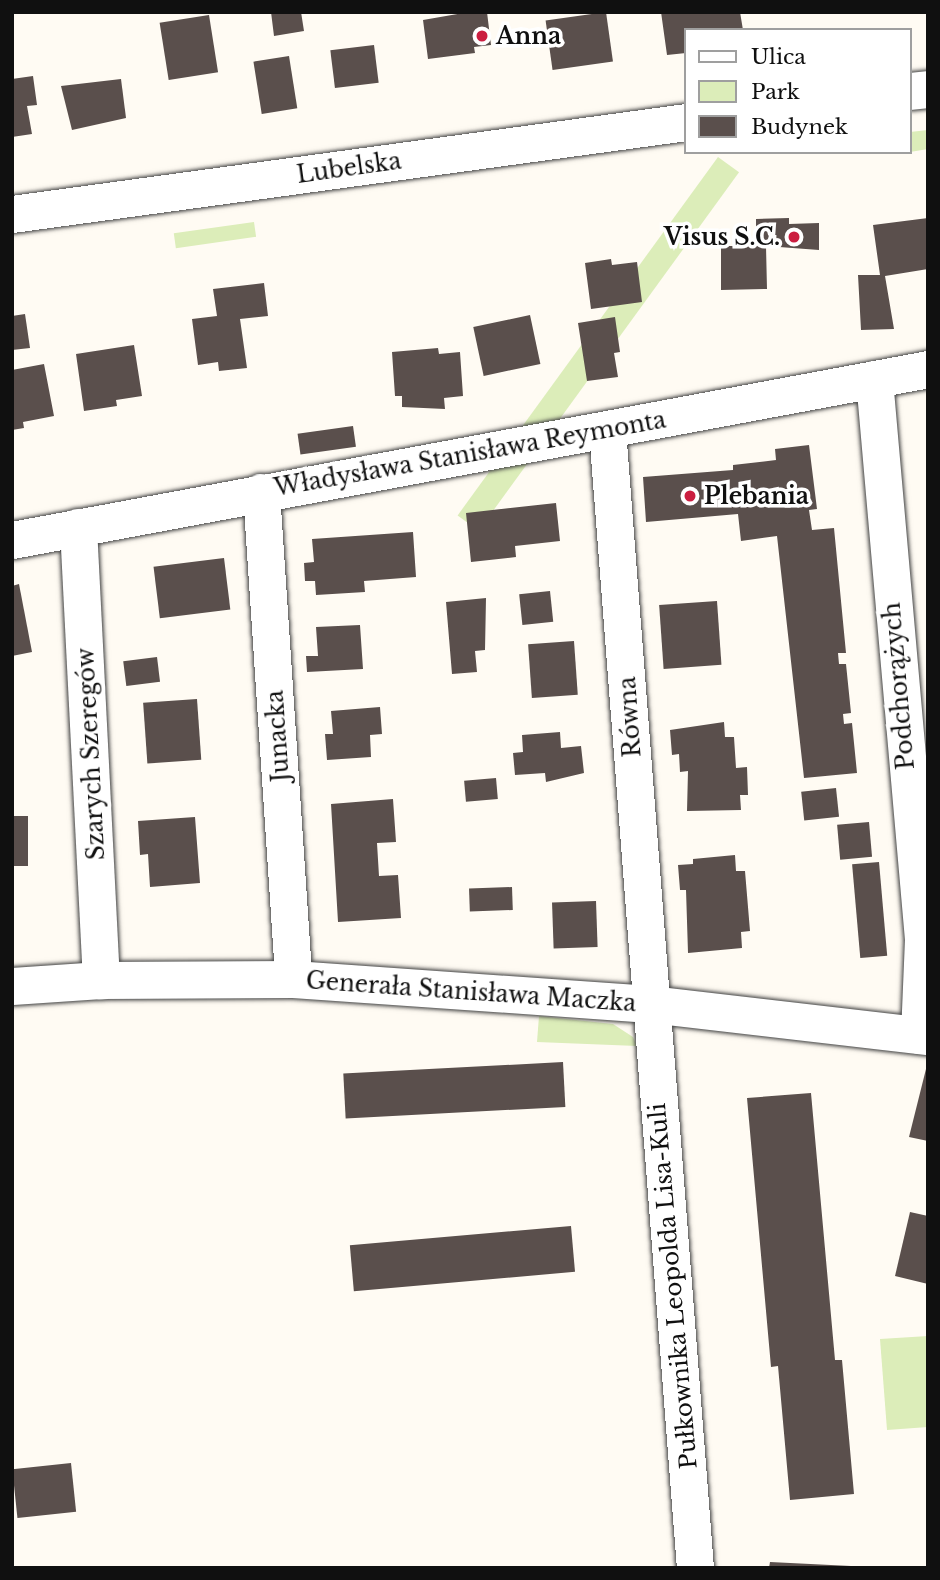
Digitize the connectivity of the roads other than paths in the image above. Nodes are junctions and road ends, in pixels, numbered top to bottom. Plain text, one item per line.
1 (684, 122) edge
2 (12, 215) edge
3 (928, 369) edge
4 (874, 379) junction
5 (607, 430) junction
6 (261, 492) junction
7 (78, 527) junction
8 (12, 540) edge
9 (917, 770) edge
10 (293, 979) junction
11 (102, 980) junction
12 (12, 986) edge
13 (650, 1004) junction
14 (924, 1036) edge
15 (695, 1568) edge

1 - 2 street, Lubelska
3 - 4 street, Władysława Stanisława Reymonta
4 - 5 street, Władysława Stanisława Reymonta
4 - 9 street, Podchorążych
5 - 6 street, Władysława Stanisława Reymonta
5 - 13 street, Równa
6 - 7 street, Władysława Stanisława Reymonta
6 - 10 street, Junacka
7 - 8 street, Władysława Stanisława Reymonta
7 - 11 street, Szarych Szeregów
9 - 14 street, Podchorążych
10 - 11 street, Generała Stanisława Maczka
10 - 13 street, Generała Stanisława Maczka
11 - 12 street, Generała Stanisława Maczka
13 - 14 street, Generała Stanisława Maczka
13 - 15 street, Pułkownika Leopolda Lisa-Kuli

